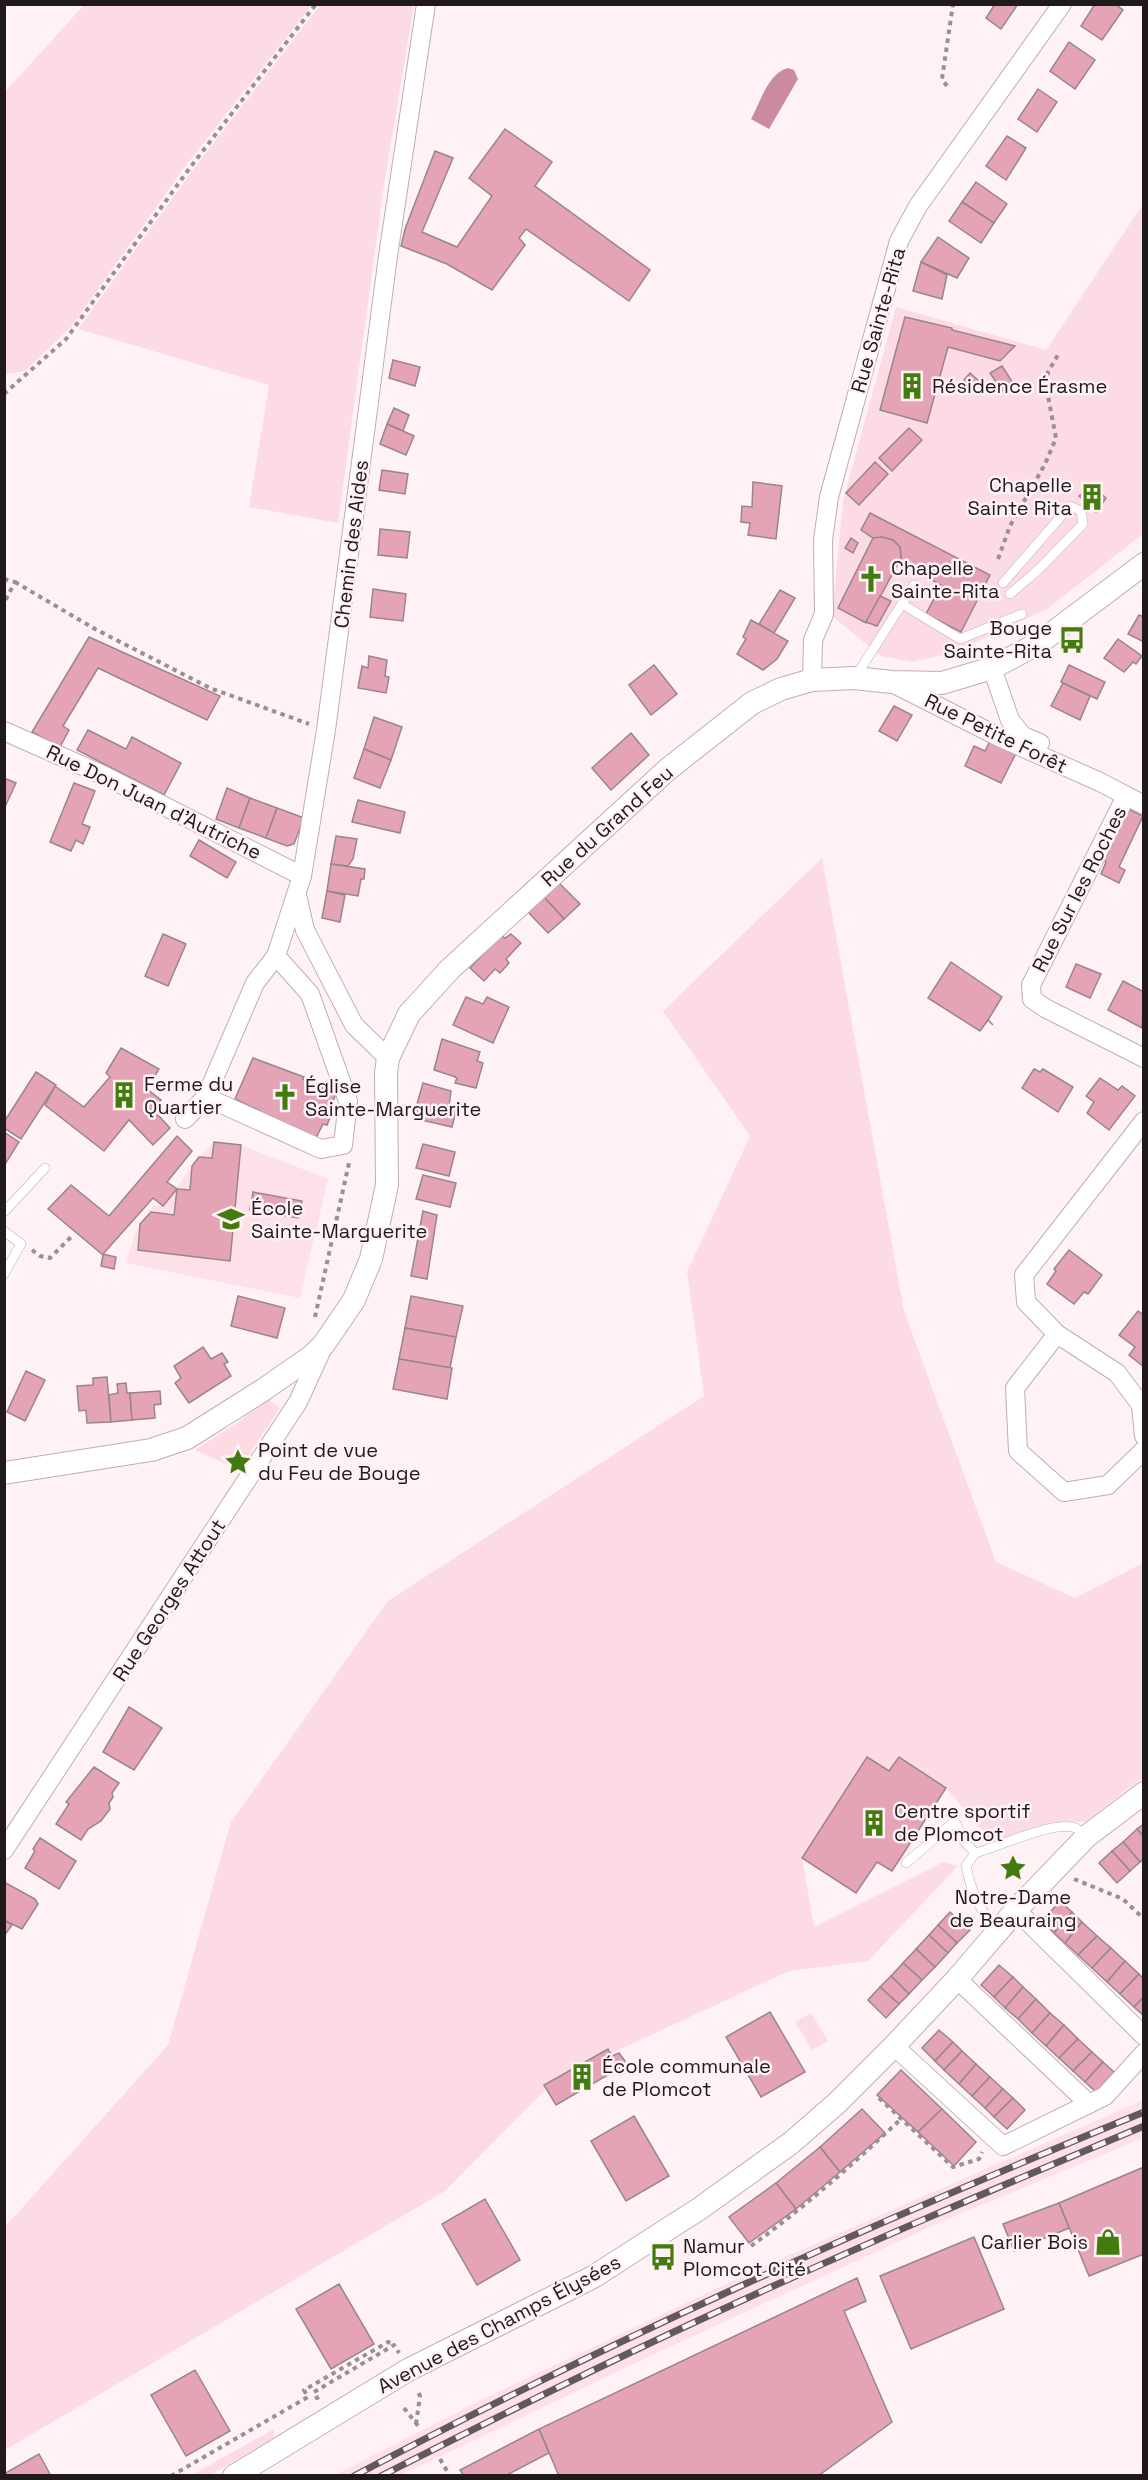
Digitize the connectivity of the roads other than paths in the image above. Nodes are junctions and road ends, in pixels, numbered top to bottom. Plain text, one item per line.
1 (426, 4) edge
2 (1062, 4) edge
3 (1143, 564) edge
4 (1004, 583) dead end
5 (914, 585) dead end
6 (1011, 594) dead end
7 (903, 604) junction
8 (1022, 614) dead end
9 (992, 668) junction
10 (854, 678) junction
11 (812, 680) junction
12 (892, 682) junction
13 (4, 731) edge
14 (1100, 782) junction
15 (1126, 796) junction
16 (1143, 805) edge
17 (302, 876) junction
18 (297, 895) junction
19 (276, 956) junction
20 (388, 1058) junction
21 (1143, 1058) edge
22 (206, 1097) junction
23 (185, 1119) dead end
24 (1143, 1121) edge
25 (45, 1168) dead end
26 (4, 1212) edge
27 (4, 1231) edge
28 (4, 1274) edge
29 (1057, 1334) junction
30 (324, 1344) junction
31 (1143, 1436) edge
32 (1143, 1450) edge
33 (4, 1473) edge
34 (1143, 1793) edge
35 (1087, 1836) junction
36 (4, 1850) edge
37 (975, 1852) junction
38 (906, 1863) dead end
39 (1016, 1910) junction
40 (997, 1932) junction
41 (957, 1979) junction
42 (1143, 2036) edge
43 (894, 2046) junction
44 (1143, 2053) edge
45 (1089, 2104) junction
46 (234, 2475) edge

1 - 17 street, Chemin des Aides
2 - 11 street, Rue Sainte-Rita
3 - 9 street, Rue du Grand Feu
4 - 6 lane
5 - 7 lane
7 - 8 lane
7 - 10 lane
9 - 12 street, Rue du Grand Feu
9 - 14 street, Rue Petite Forêt
10 - 11 street, Rue du Grand Feu
10 - 12 street, Rue du Grand Feu
11 - 20 street, Rue du Grand Feu
12 - 14 street, Rue Petite Forêt
13 - 17 street, Rue Don Juan d'Autriche
14 - 15 street, Rue Petite Forêt
15 - 16 street, Rue Petite Forêt
15 - 21 street, Rue Sur les Roches
17 - 18 street, Chemin des Aides
18 - 19 street
18 - 20 street, Chemin des Aides
19 - 22 street
19 - 22 street
20 - 30 street, Rue du Grand Feu
22 - 23 street
24 - 29 street
25 - 26 lane
27 - 28 lane
29 - 31 street
29 - 32 street
30 - 33 street, Rue du Grand Feu
30 - 36 street, Rue Georges Attout
34 - 35 street, Avenue des Champs Élysées
35 - 37 lane
35 - 39 street, Avenue des Champs Élysées
37 - 38 lane
37 - 40 lane
39 - 40 street, Avenue des Champs Élysées
39 - 42 street
40 - 41 street, Avenue des Champs Élysées
41 - 43 street, Avenue des Champs Élysées
41 - 45 street
43 - 45 street
43 - 46 street, Avenue des Champs Élysées
44 - 45 street

